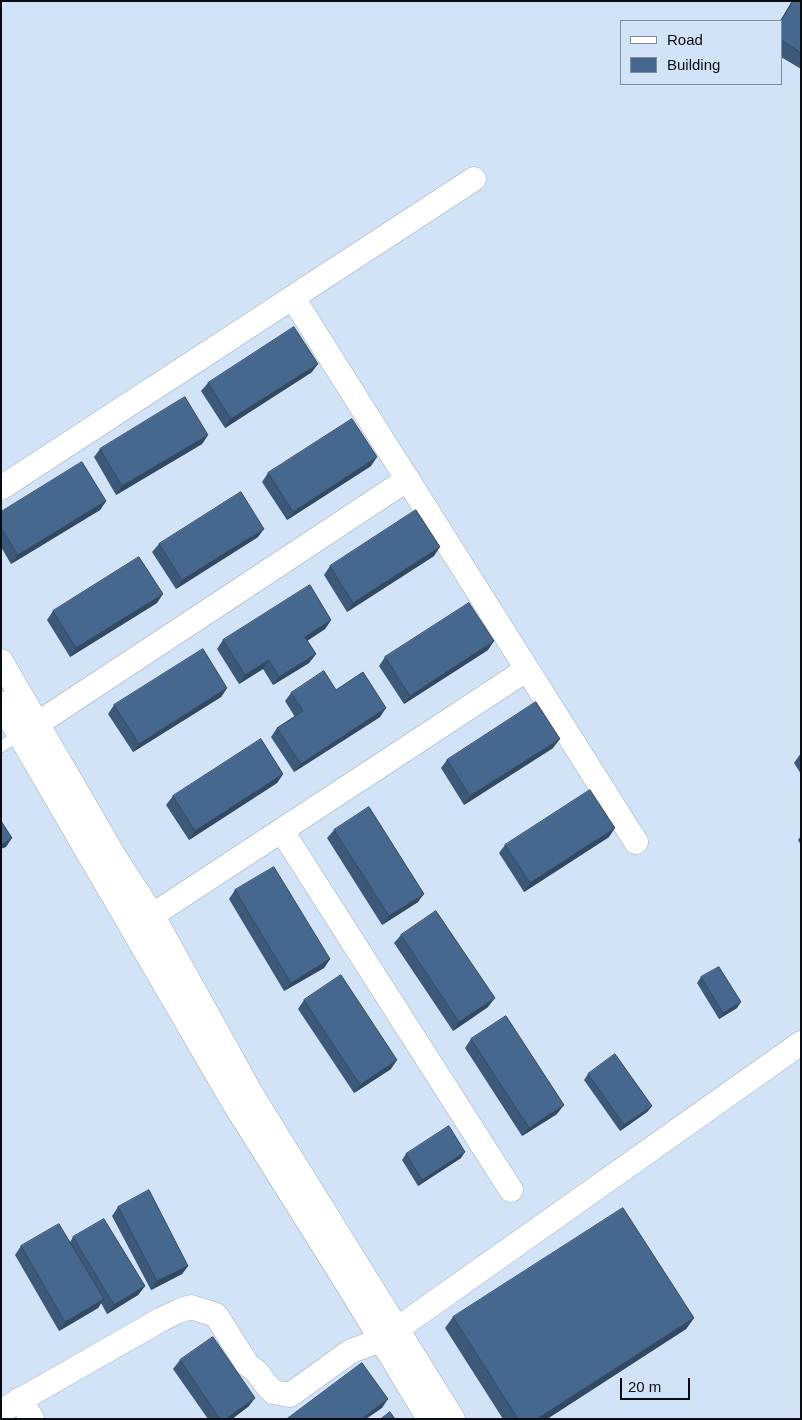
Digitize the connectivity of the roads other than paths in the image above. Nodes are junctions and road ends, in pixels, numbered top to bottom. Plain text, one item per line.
1 (474, 180) dead end
2 (293, 298) junction
3 (408, 479) junction
4 (1, 488) edge
5 (1, 661) edge
6 (526, 670) junction
7 (1, 702) edge
8 (20, 735) edge
9 (282, 831) junction
10 (636, 842) dead end
11 (153, 916) junction
12 (132, 929) junction
13 (801, 1043) edge
14 (512, 1190) dead end
15 (312, 1209) junction
16 (389, 1334) junction
17 (18, 1410) edge
18 (429, 1419) edge
19 (452, 1419) edge

1 - 2 street
2 - 3 street
2 - 4 street
3 - 6 street
3 - 8 street
5 - 8 street
6 - 9 street
6 - 10 street
7 - 8 street
8 - 11 street
8 - 12 street
9 - 11 street
9 - 14 street
11 - 12 street
11 - 15 street
12 - 15 street
13 - 16 street
15 - 16 street
16 - 17 street
16 - 18 street
16 - 19 street

